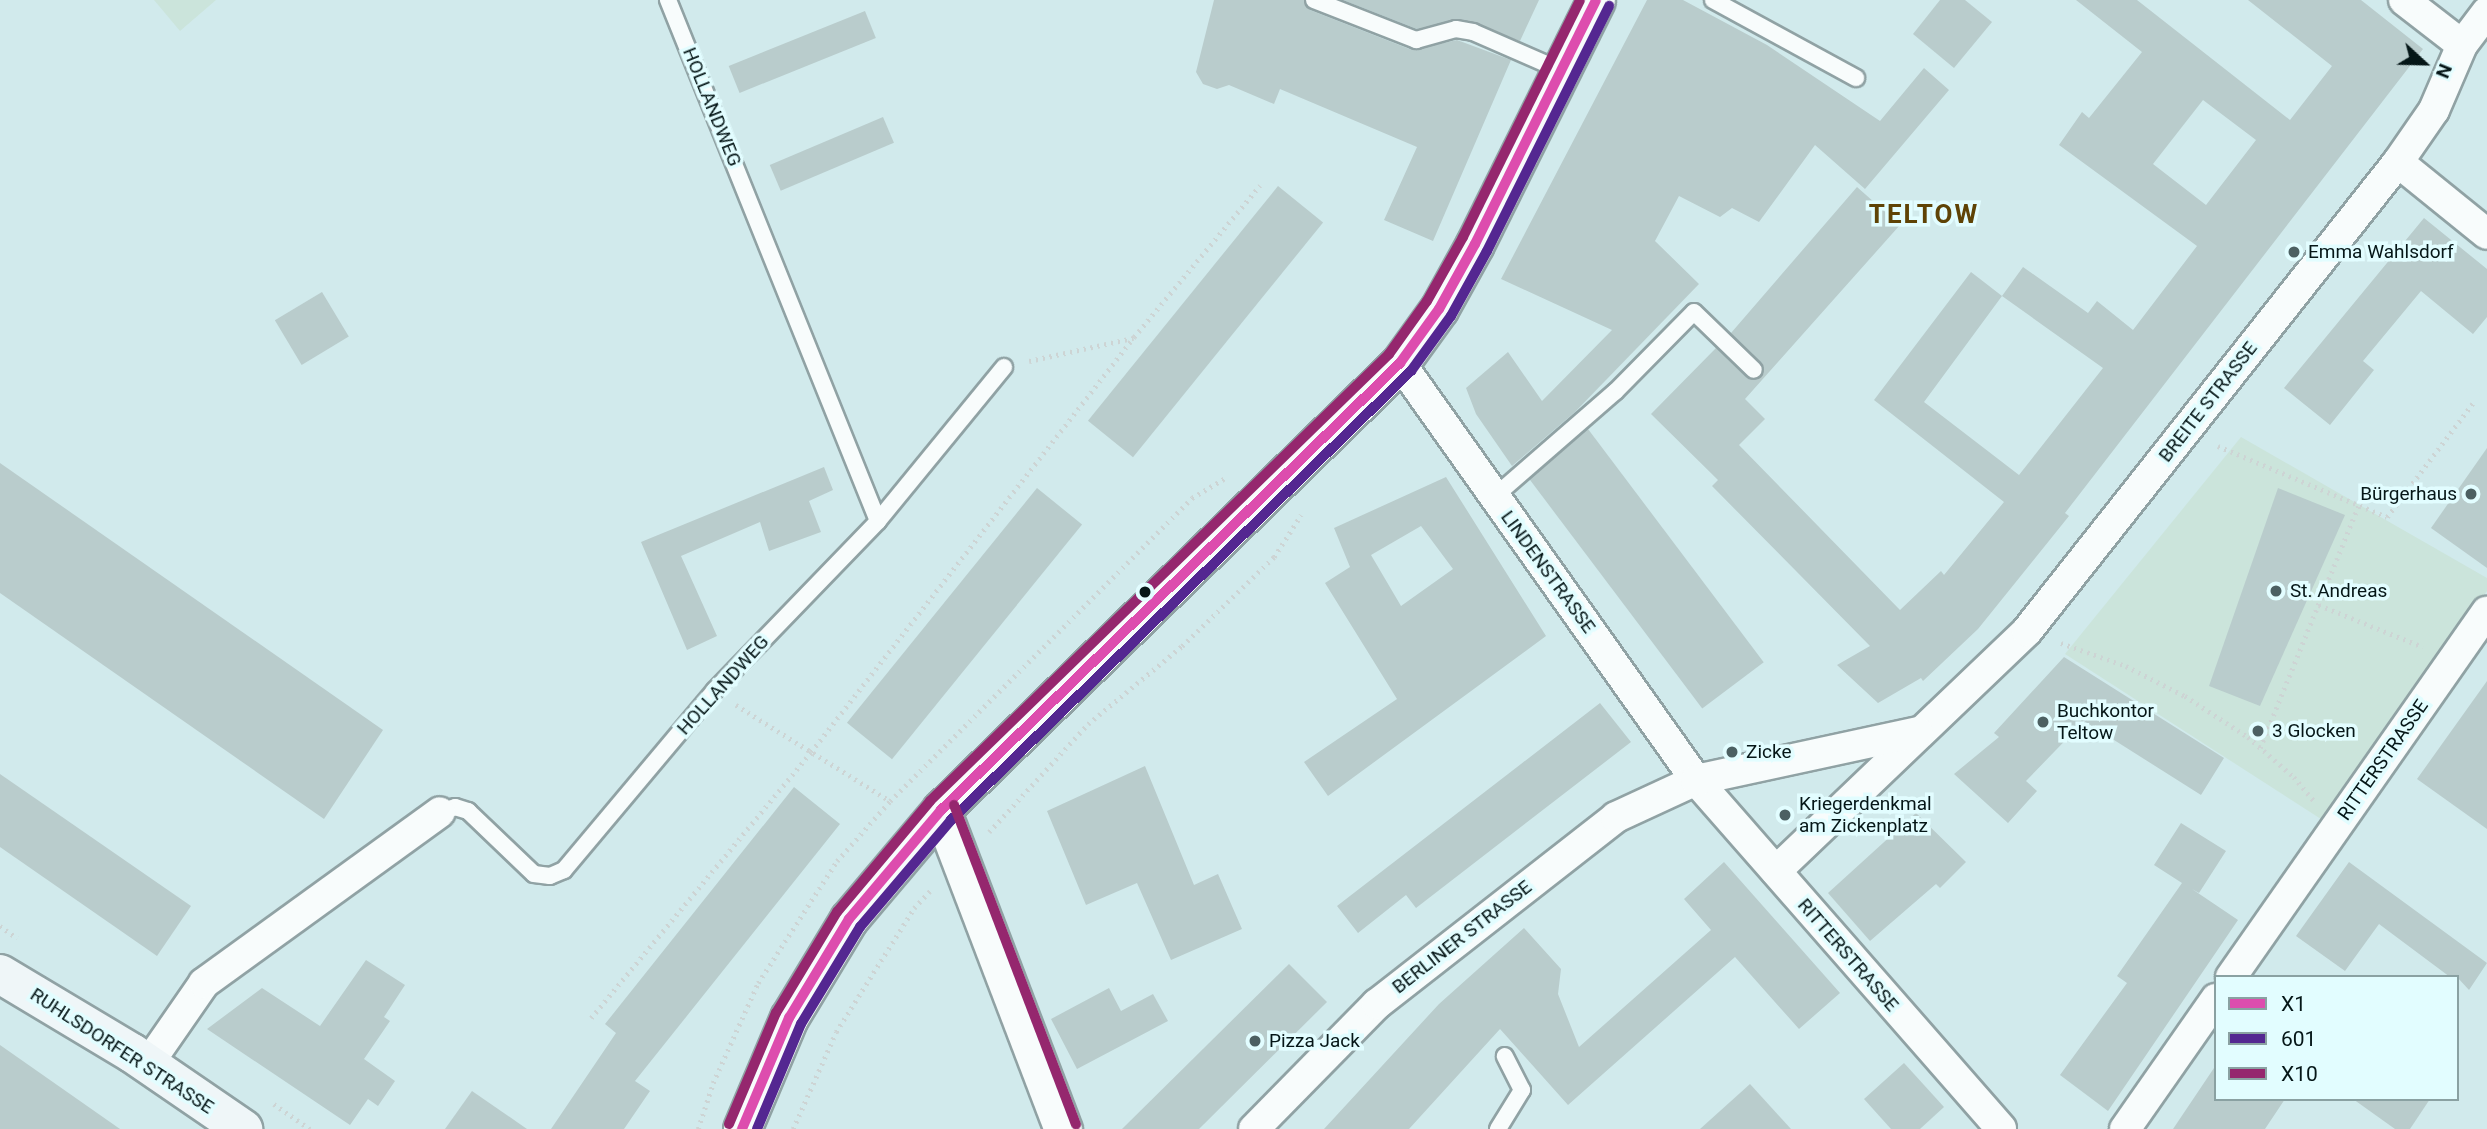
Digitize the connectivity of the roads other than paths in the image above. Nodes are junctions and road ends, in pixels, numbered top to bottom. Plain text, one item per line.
1 (668, 0) edge
2 (1314, 0) edge
3 (1596, 0) edge
4 (1713, 0) edge
5 (2404, 0) edge
6 (2487, 12) edge
7 (2462, 45) junction
8 (1560, 70) junction
9 (1856, 78) dead end
10 (2398, 162) junction
11 (2487, 234) edge
12 (1399, 363) junction
13 (1004, 367) road end
14 (1754, 370) dead end
15 (1494, 496) junction
16 (878, 520) junction
17 (2487, 611) edge
18 (1918, 732) junction
19 (1696, 780) junction
20 (941, 810) junction
21 (440, 812) joint
22 (1776, 871) junction
23 (0, 974) edge
24 (2232, 975) edge
25 (2214, 1002) edge
26 (1505, 1056) dead end
27 (148, 1064) junction
28 (243, 1129) edge
29 (743, 1129) edge
30 (1063, 1129) edge
31 (1254, 1129) edge
32 (1499, 1129) edge
33 (2001, 1129) edge
34 (2125, 1129) edge

1 - 16 lane, HOLLANDWEG
2 - 8 lane
3 - 8 street
4 - 9 lane
5 - 7 street
6 - 7 street, BREITE STRASSE
7 - 10 street, BREITE STRASSE
8 - 12 street
10 - 11 street
10 - 18 street, BREITE STRASSE
12 - 15 street, LINDENSTRASSE
12 - 20 street
13 - 16 lane
14 - 15 lane
15 - 19 street, LINDENSTRASSE
16 - 21 lane, HOLLANDWEG
17 - 24 street, RITTERSTRASSE
18 - 19 street
18 - 22 street, BREITE STRASSE
19 - 22 street, RITTERSTRASSE
19 - 31 street, BERLINER STRASSE
20 - 29 street
20 - 30 street
21 - 27 street, HOLLANDWEG
22 - 33 street, RITTERSTRASSE
23 - 27 main road, RUHLSDORFER STRASSE
25 - 34 street
26 - 32 lane
27 - 28 main road, RUHLSDORFER STRASSE

